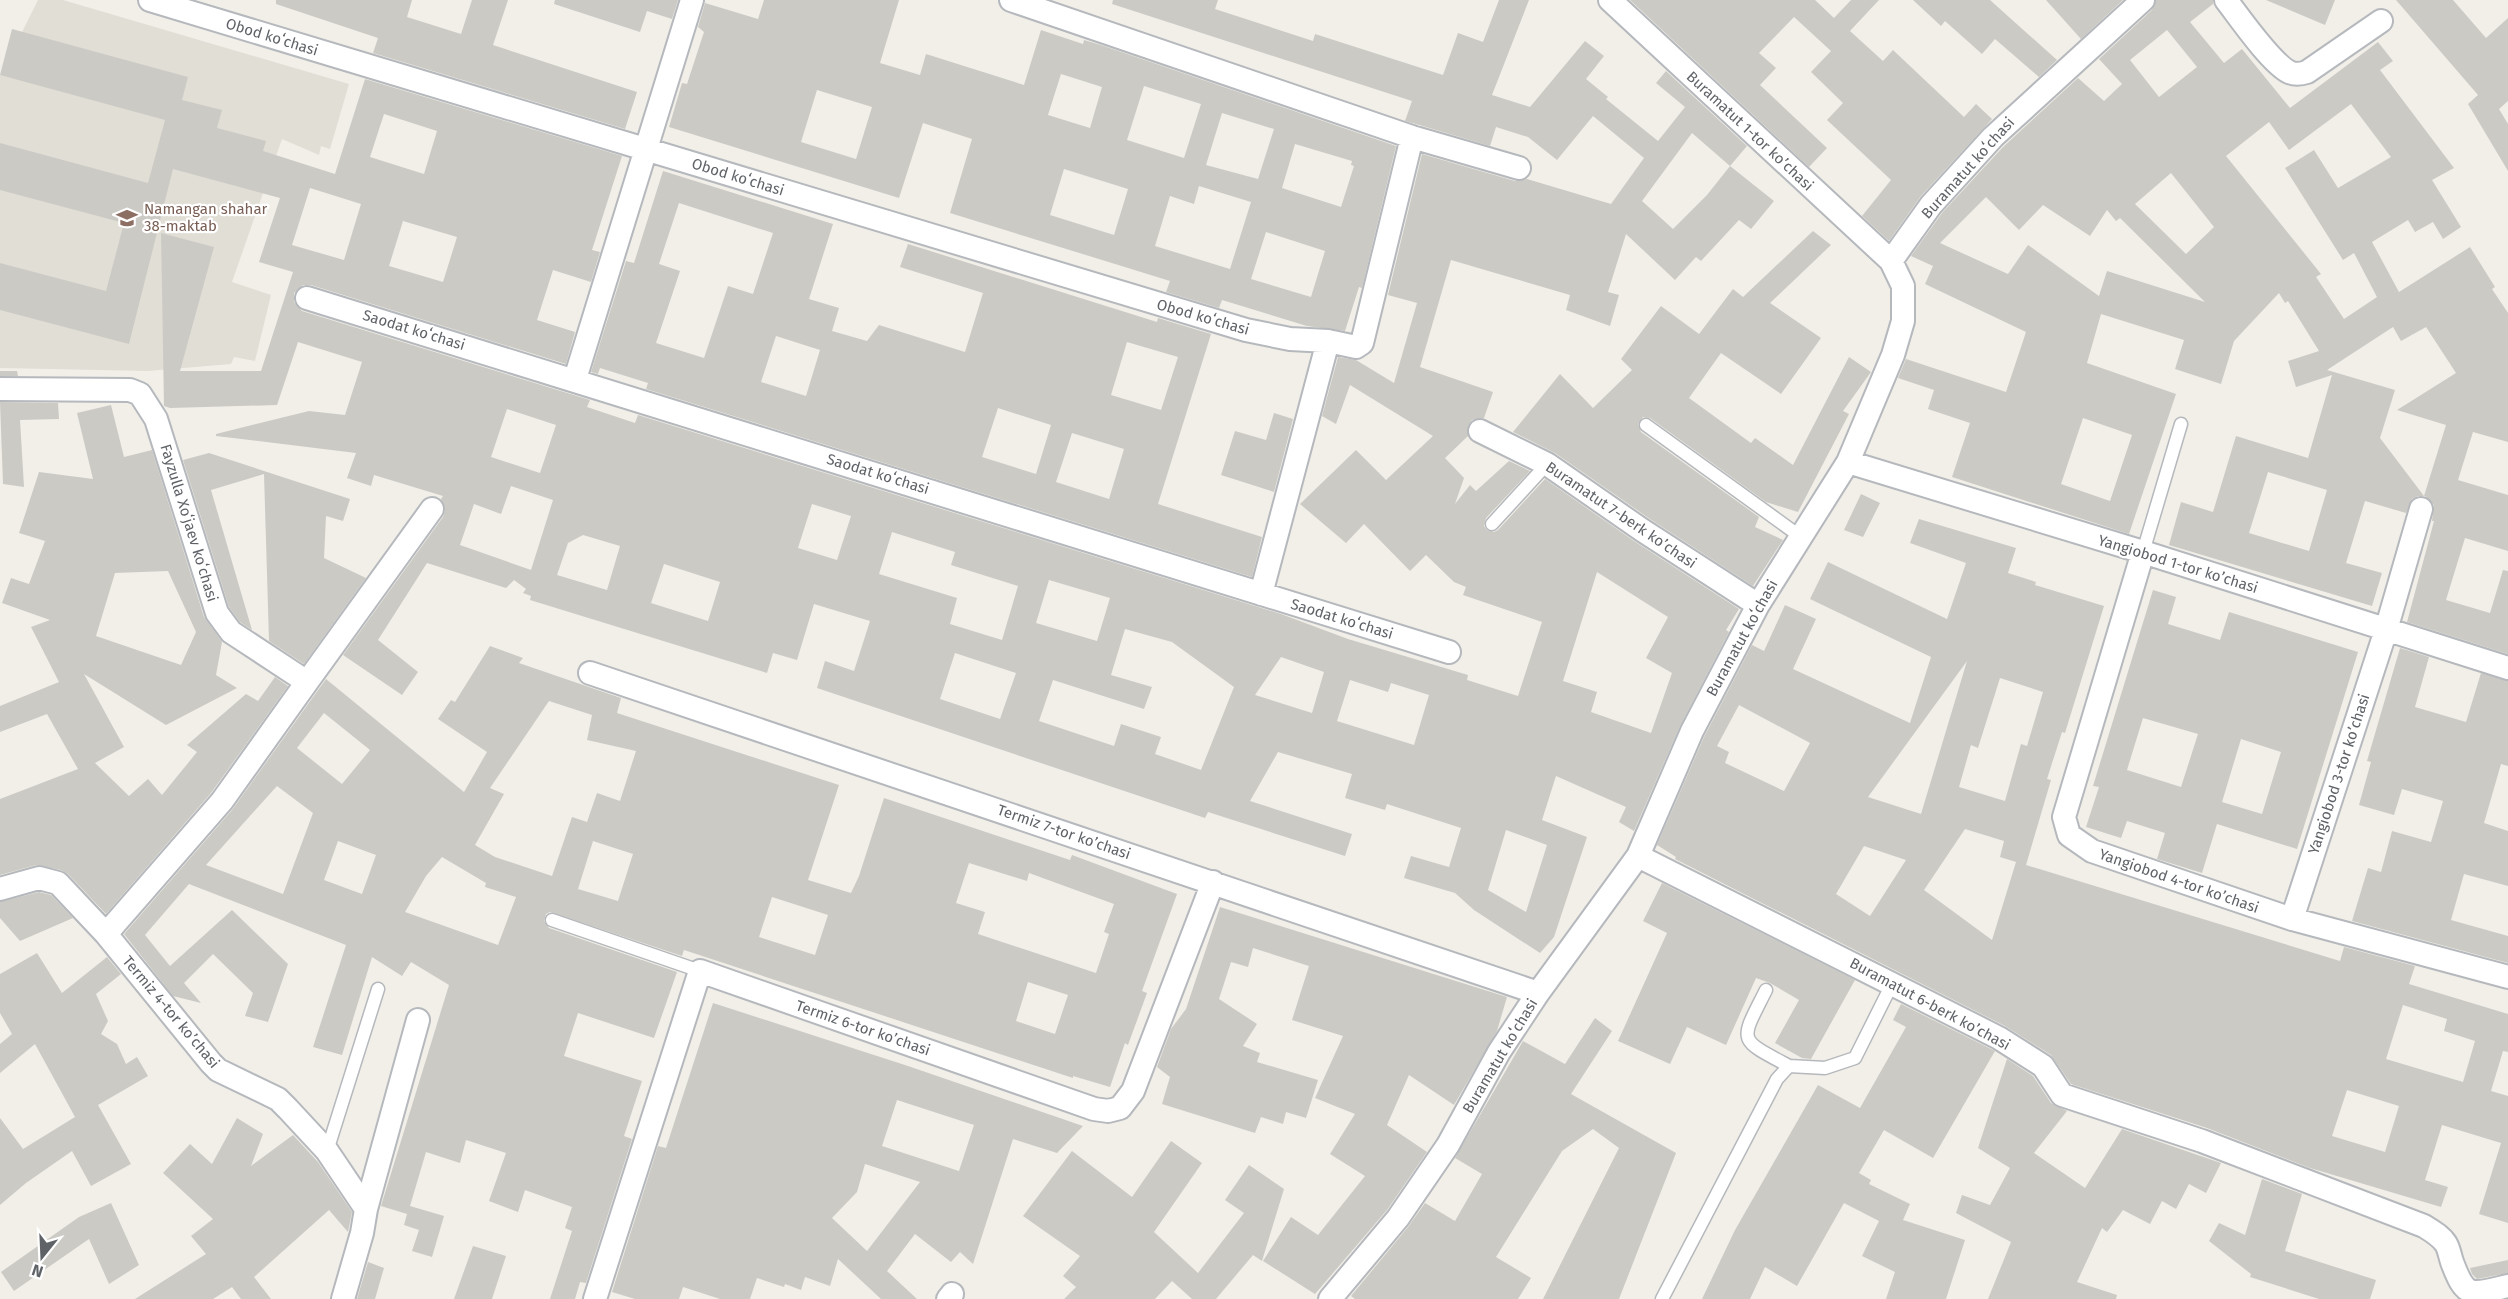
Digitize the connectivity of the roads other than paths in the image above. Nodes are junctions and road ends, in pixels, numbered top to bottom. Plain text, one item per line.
1 (150, 0) edge
2 (692, 0) edge
3 (1011, 0) edge
4 (1610, 0) edge
5 (2143, 0) edge
6 (2226, 0) edge
7 (2381, 21) dead end
8 (1412, 137) junction
9 (647, 149) junction
10 (1519, 168) dead end
11 (1891, 261) junction
12 (307, 298) dead end
13 (1328, 341) junction
14 (575, 379) junction
15 (0, 389) edge
16 (2181, 424) dead end
17 (1646, 425) dead end
18 (1480, 431) dead end
19 (1848, 462) junction
20 (1548, 464) junction
21 (432, 509) dead end
22 (2421, 509) dead end
23 (1492, 524) dead end
24 (1801, 537) junction
25 (2143, 552) junction
26 (1261, 594) junction
27 (1758, 605) junction
28 (2386, 630) junction
29 (1449, 652) dead end
30 (2508, 668) edge
31 (590, 673) dead end
32 (307, 682) junction
33 (1638, 856) junction
34 (1213, 882) junction
35 (0, 889) edge
36 (2292, 919) junction
37 (552, 920) dead end
38 (106, 934) junction
39 (700, 971) junction
40 (2508, 977) edge
41 (1892, 984) junction
42 (378, 989) dead end
43 (1766, 990) dead end
44 (1538, 993) junction
45 (418, 1020) dead end
46 (1789, 1065) junction
47 (327, 1151) junction
48 (366, 1209) junction
49 (2508, 1286) edge
50 (343, 1299) edge
51 (595, 1299) edge
52 (1330, 1299) edge
53 (1662, 1299) edge

1 - 9 street, Obod koʻchasi
2 - 9 street
3 - 8 street
4 - 11 street, Buramatut 1-tor koʼchasi
5 - 11 street, Buramatut koʻchasi
6 - 7 street
8 - 10 street
8 - 13 street, Obod koʻchasi
9 - 13 street, Obod koʻchasi
9 - 14 street
11 - 19 street, Buramatut koʻchasi
12 - 14 street, Saodat koʻchasi
13 - 26 street
14 - 26 street, Saodat koʻchasi
15 - 32 street, Fayzulla Xoʻjaev koʻchasi
16 - 25 lane
17 - 24 lane
18 - 20 street, Buramatut 7-berk koʼchasi
19 - 24 street, Buramatut koʻchasi
19 - 25 street, Yangiobod 1-tor koʼchasi
20 - 23 lane
20 - 27 street, Buramatut 7-berk koʼchasi
21 - 32 street
22 - 28 street, Yangiobod 3-tor koʼchasi
24 - 27 street, Buramatut koʻchasi
25 - 28 street, Yangiobod 1-tor koʼchasi
25 - 36 street, Yangiobod 4-tor koʼchasi
26 - 29 street, Saodat koʻchasi
27 - 33 street, Buramatut koʻchasi
28 - 30 street, Yangiobod 1-tor koʼchasi
28 - 36 street, Yangiobod 3-tor koʼchasi
31 - 34 street, Termiz 7-tor koʼchasi
32 - 38 street
33 - 41 street, Buramatut 6-berk koʼchasi
33 - 44 street, Buramatut koʻchasi
34 - 39 street, Termiz 6-tor koʼchasi
34 - 44 street, Termiz 7-tor koʼchasi
35 - 38 street, Termiz 4-tor koʼchasi
36 - 40 street, Yangiobod 4-tor koʼchasi
37 - 39 lane
38 - 47 street, Termiz 4-tor koʼchasi
39 - 51 street
41 - 46 lane
41 - 49 street, Buramatut 6-berk koʼchasi
42 - 47 lane
43 - 46 lane
44 - 52 street, Buramatut koʻchasi
45 - 48 street
46 - 53 lane
47 - 48 street, Termiz 4-tor koʼchasi
48 - 50 street

